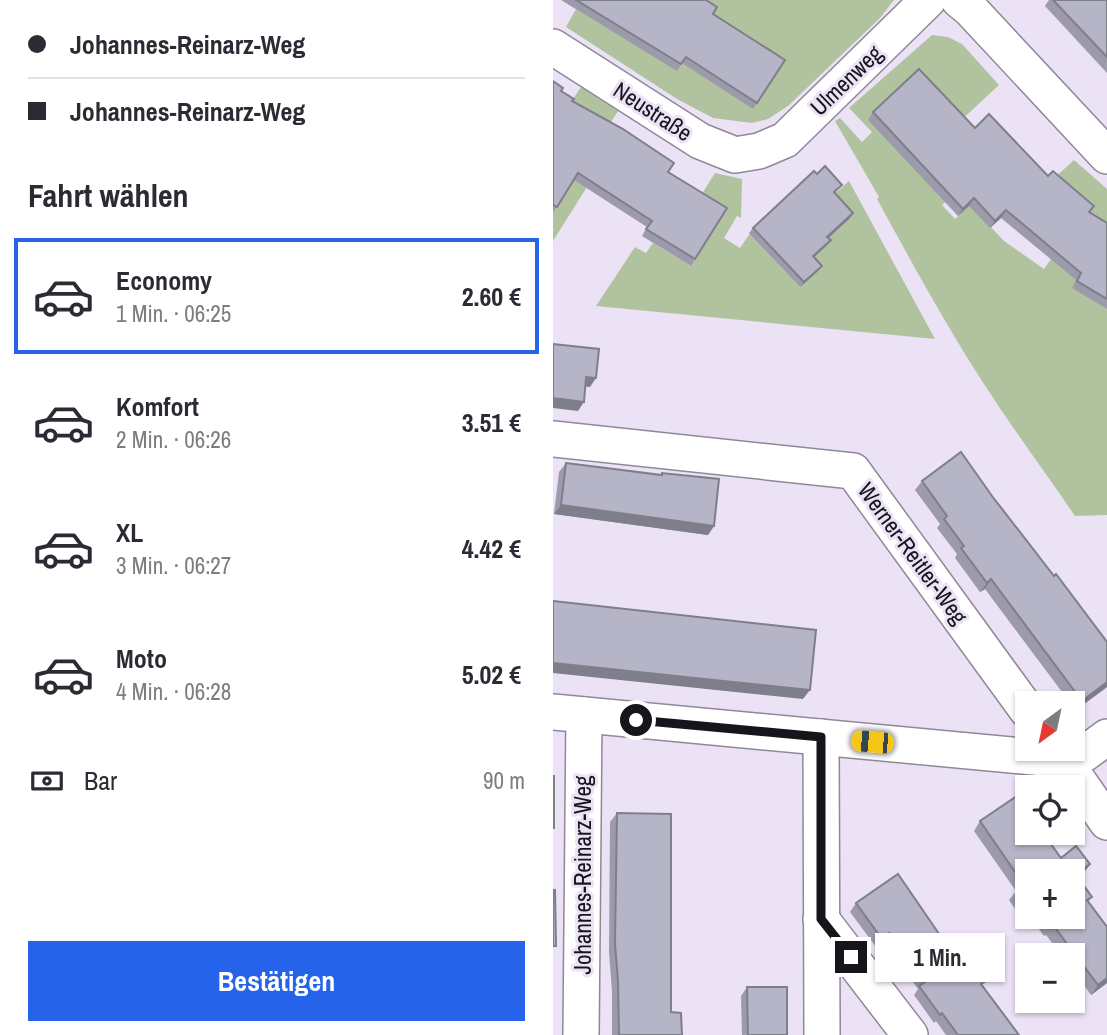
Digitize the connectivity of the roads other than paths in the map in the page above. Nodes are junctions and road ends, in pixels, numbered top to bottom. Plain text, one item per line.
1 (928, 0) edge
2 (959, 0) edge
3 (553, 47) edge
4 (759, 151) joint
5 (1107, 156) edge
6 (553, 439) edge
7 (1015, 694) edge
8 (568, 714) edge
9 (821, 737) junction
10 (1107, 737) edge
11 (1015, 752) edge
12 (1085, 753) edge
13 (1064, 761) edge
14 (1107, 822) edge
15 (821, 919) junction
16 (581, 1035) edge
17 (822, 1035) edge
18 (910, 1035) edge

1 - 4 street, Ulmenweg
2 - 5 street
3 - 4 street, Neustraße
6 - 7 street, Werner-Reitler-Weg
8 - 9 street, Johannes-Reinarz-Weg
8 - 16 street, Johannes-Reinarz-Weg
9 - 11 street, Johannes-Reinarz-Weg
9 - 15 street
10 - 12 street
13 - 14 street
15 - 17 street
15 - 18 street

